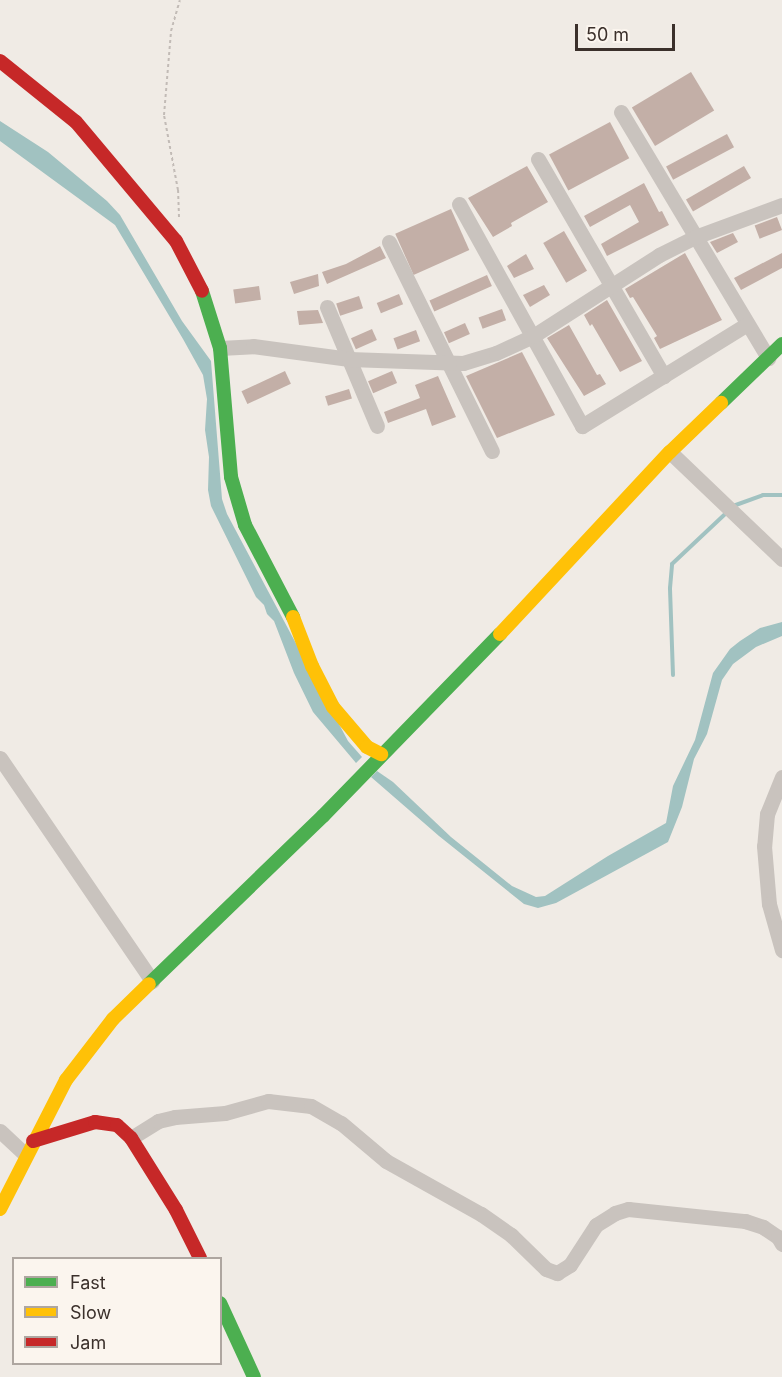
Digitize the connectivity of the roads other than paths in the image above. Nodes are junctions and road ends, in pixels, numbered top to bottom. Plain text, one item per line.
1 (0, 61) edge
2 (621, 112) dead end
3 (538, 159) dead end
4 (459, 204) dead end
5 (782, 205) edge
6 (695, 237) junction
7 (389, 242) dead end
8 (612, 287) junction
9 (327, 307) dead end
10 (747, 324) junction
11 (532, 336) junction
12 (782, 344) edge
13 (220, 348) junction
14 (768, 358) junction
15 (349, 359) junction
16 (449, 364) junction
17 (664, 376) junction
18 (377, 426) dead end
19 (492, 450) dead end
20 (670, 452) junction
21 (782, 559) edge
22 (378, 757) junction
23 (0, 758) edge
24 (782, 777) edge
25 (782, 950) edge
26 (152, 981) junction
27 (0, 1131) edge
28 (131, 1138) junction
29 (33, 1141) junction
30 (26, 1155) junction
31 (0, 1209) edge
32 (782, 1244) edge
33 (200, 1257) edge
34 (222, 1307) edge
35 (254, 1377) edge

1 - 13 street
2 - 6 street
3 - 8 street
4 - 11 street
5 - 6 street
6 - 8 street
6 - 10 street
7 - 16 street
8 - 11 street
8 - 17 street
9 - 15 street
10 - 14 street
10 - 17 street
11 - 16 street
11 - 17 street
12 - 14 street
13 - 15 street
13 - 22 street
14 - 20 street
15 - 16 street
15 - 18 street
16 - 19 street
20 - 21 street
20 - 22 street
22 - 26 street
23 - 26 street
24 - 25 street
26 - 29 street
27 - 30 street
28 - 29 street
28 - 32 street
28 - 33 street
29 - 30 street
30 - 31 street
34 - 35 street

